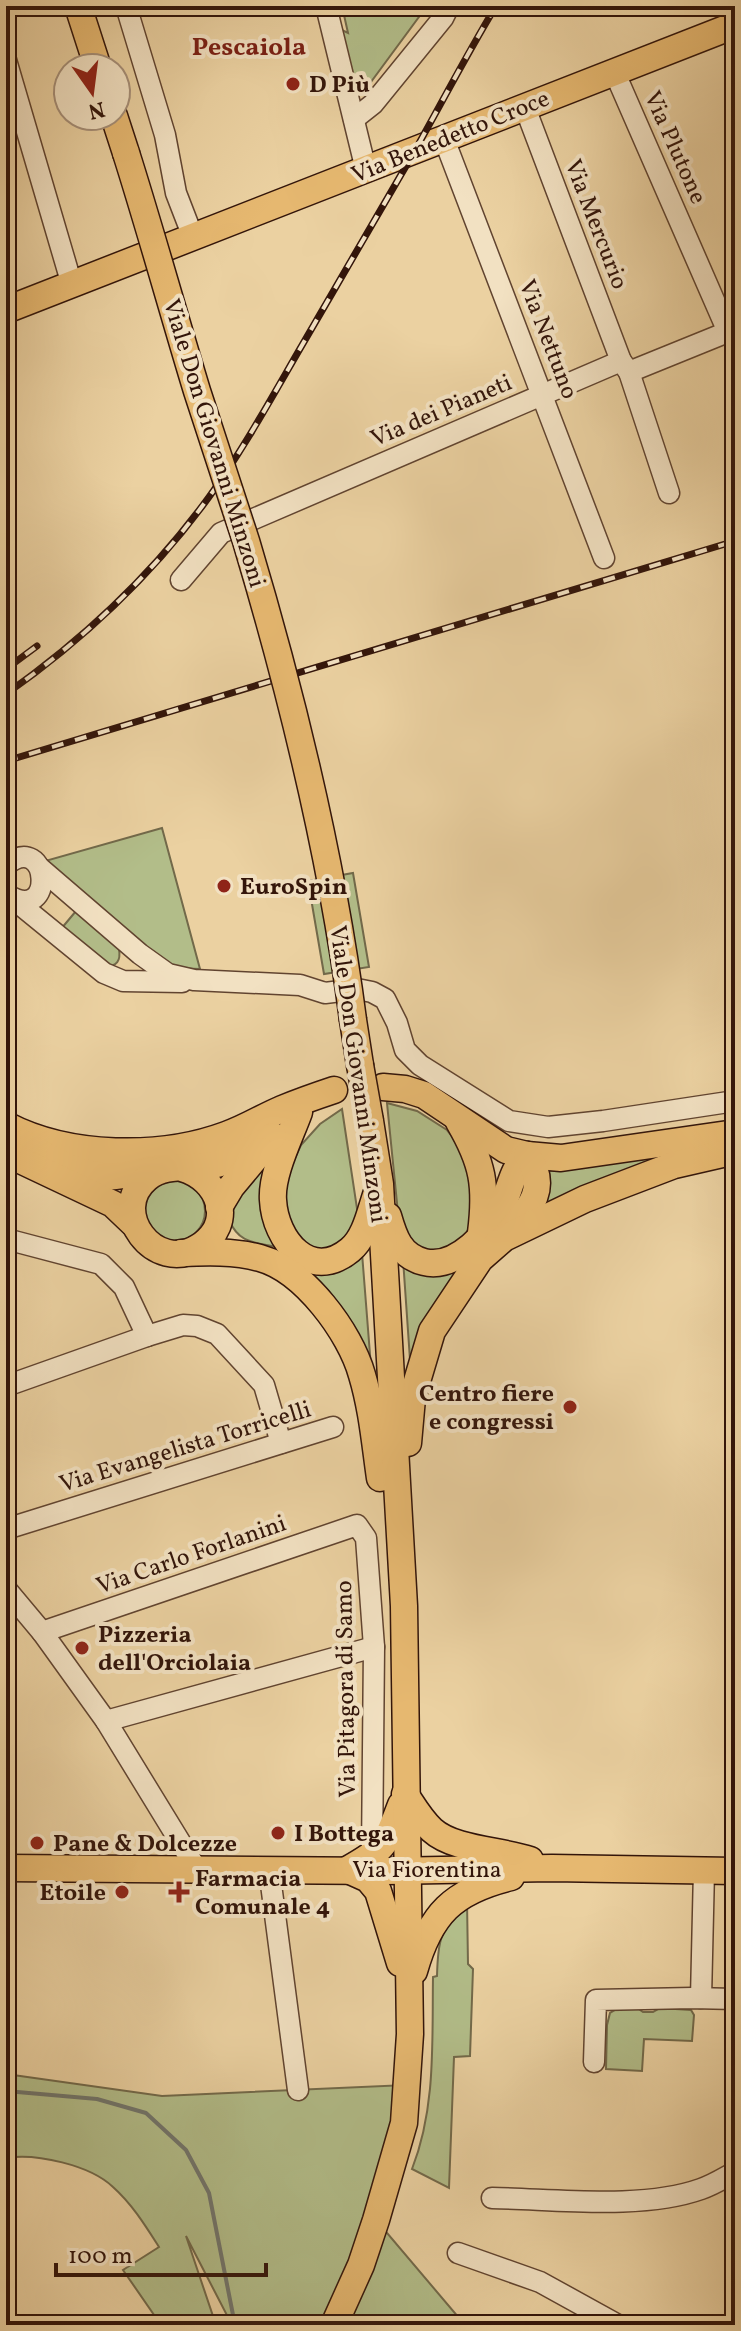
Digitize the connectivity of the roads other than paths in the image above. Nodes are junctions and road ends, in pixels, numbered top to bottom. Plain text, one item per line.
1 (78, 6) edge
2 (126, 6) edge
3 (326, 6) edge
4 (449, 6) edge
5 (735, 25) edge
6 (93, 52) edge
7 (6, 60) edge
8 (614, 71) junction
9 (524, 105) junction
10 (354, 119) junction
11 (119, 132) edge
12 (444, 139) junction
13 (366, 170) junction
14 (193, 237) junction
15 (72, 285) junction
16 (6, 310) edge
17 (732, 330) edge
18 (625, 366) junction
19 (543, 394) junction
20 (669, 493) dead end
21 (604, 558) dead end
22 (181, 580) dead end
23 (6, 865) edge
24 (40, 868) junction
25 (9, 896) edge
26 (129, 944) junction
27 (104, 973) junction
28 (194, 980) junction
29 (383, 1087) dead end
30 (735, 1101) edge
31 (299, 1112) junction
32 (457, 1119) junction
33 (6, 1125) edge
34 (6, 1133) edge
35 (735, 1133) edge
36 (273, 1136) junction
37 (6, 1151) edge
38 (735, 1151) edge
39 (527, 1155) junction
40 (175, 1168) junction
41 (380, 1184) junction
42 (219, 1209) junction
43 (134, 1224) junction
44 (492, 1237) junction
45 (6, 1239) edge
46 (181, 1253) junction
47 (306, 1259) junction
48 (147, 1336) junction
49 (6, 1386) edge
50 (333, 1427) dead end
51 (281, 1443) junction
52 (398, 1521) junction
53 (357, 1525) joint
54 (6, 1529) edge
55 (6, 1589) edge
56 (42, 1632) junction
57 (374, 1647) junction
58 (106, 1721) junction
59 (405, 1794) junction
60 (373, 1851) junction
61 (6, 1868) edge
62 (196, 1868) junction
63 (552, 1868) junction
64 (269, 1869) junction
65 (347, 1870) junction
66 (407, 1870) junction
67 (704, 1870) junction
68 (735, 1871) edge
69 (408, 1989) junction
70 (701, 1998) junction
71 (735, 1999) edge
72 (594, 2062) dead end
73 (298, 2090) dead end
74 (735, 2172) edge
75 (492, 2198) dead end
76 (458, 2253) dead end
77 (361, 2265) junction
78 (334, 2325) edge
79 (347, 2325) edge
80 (618, 2325) edge

1 - 6 main road
2 - 14 street
3 - 10 street
4 - 10 street
5 - 8 main road, Via Benedetto Croce
7 - 15 street
8 - 9 main road, Via Benedetto Croce
8 - 17 street, Via Plutone
9 - 12 main road, Via Benedetto Croce
9 - 18 street, Via Mercurio
10 - 13 street
11 - 41 main road, Viale Don Giovanni Minzoni, bridge
12 - 13 main road, Via Benedetto Croce
12 - 19 street, Via Nettuno
13 - 14 main road, Via Benedetto Croce
14 - 15 main road, Via Benedetto Croce
15 - 16 main road, Via Benedetto Croce
17 - 18 street, Via dei Pianeti
18 - 19 street, Via dei Pianeti
18 - 20 street, Via Mercurio
19 - 21 street, Via Nettuno
19 - 22 street, Via dei Pianeti
23 - 24 street
24 - 25 street
24 - 26 street
25 - 27 street
26 - 27 street
26 - 28 street
27 - 28 street
28 - 30 street
29 - 32 main road
31 - 33 main road
31 - 36 main road
31 - 47 main road
32 - 39 main road
32 - 44 main road
34 - 40 main road
35 - 39 main road
36 - 40 main road
36 - 42 main road
37 - 43 main road
38 - 44 main road
39 - 44 main road
40 - 42 main road
40 - 43 main road
41 - 44 main road
41 - 47 main road
41 - 52 main road, Viale Don Giovanni Minzoni
42 - 46 main road
42 - 47 main road
43 - 46 main road
44 - 52 main road
45 - 48 street
46 - 52 main road
48 - 49 street
48 - 51 street
50 - 51 street, Via Evangelista Torricelli
51 - 54 street, Via Evangelista Torricelli
52 - 59 main road, Viale Don Giovanni Minzoni
53 - 56 street, Via Carlo Forlanini
53 - 57 street, Via Pitagora di Samo
55 - 56 street
56 - 58 street
57 - 58 street
57 - 60 street, Via Pitagora di Samo
58 - 62 street
59 - 60 main road
59 - 63 main road
59 - 66 main road, Viale Don Giovanni Minzoni
60 - 65 main road
61 - 62 main road, Via Fiorentina
62 - 64 main road, Via Fiorentina
63 - 66 main road, Via Fiorentina
63 - 67 main road, Via Fiorentina
63 - 69 main road
64 - 65 main road, Via Fiorentina
64 - 73 street
65 - 66 main road, Via Fiorentina
65 - 69 main road
66 - 69 main road, Viale Don Giovanni Minzoni
67 - 68 main road, Via Fiorentina
67 - 70 street
69 - 77 main road
70 - 71 street
70 - 72 street
74 - 75 street
76 - 80 street
77 - 78 main road
77 - 79 main road

